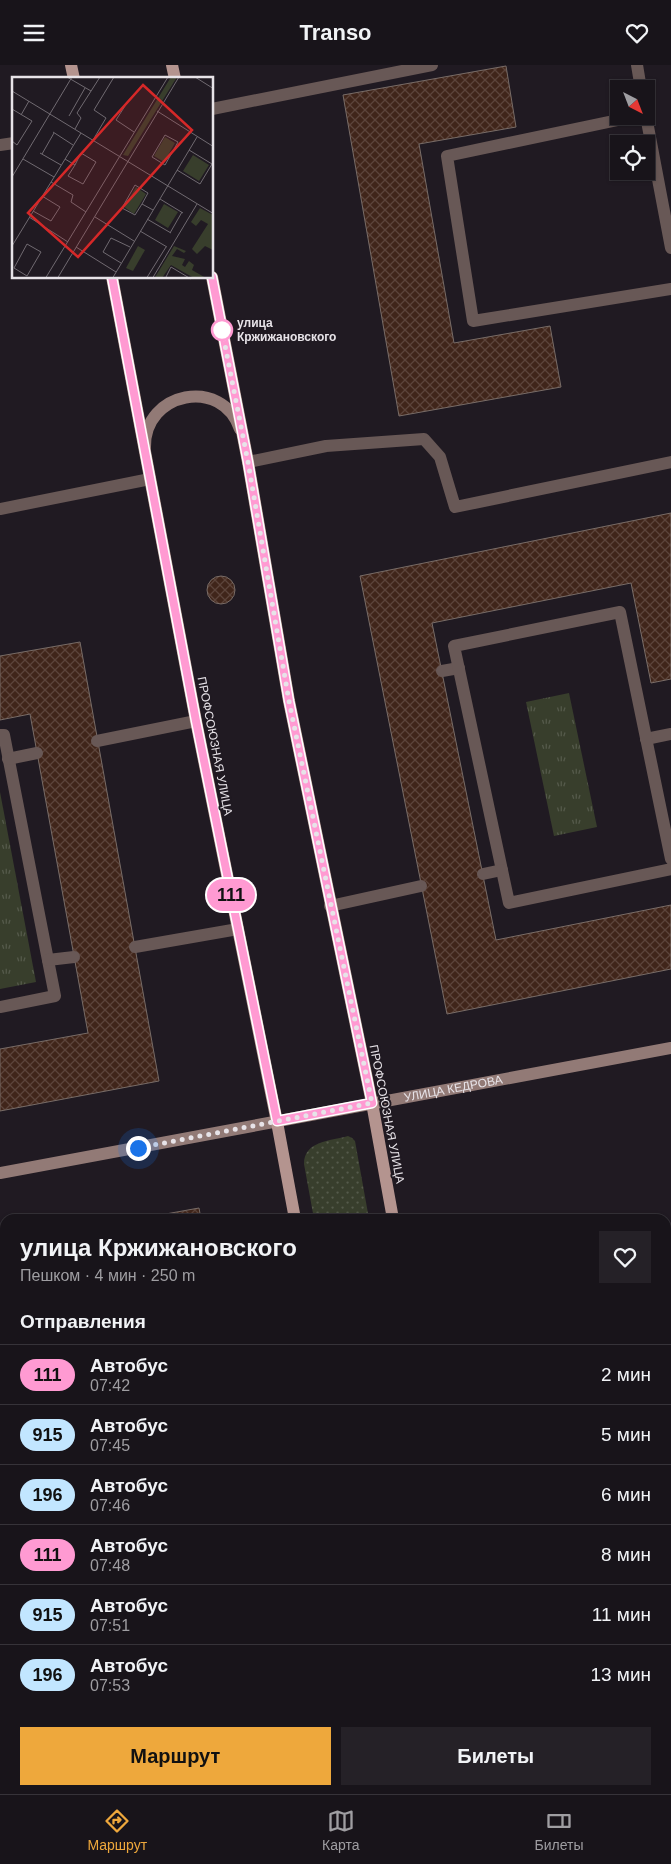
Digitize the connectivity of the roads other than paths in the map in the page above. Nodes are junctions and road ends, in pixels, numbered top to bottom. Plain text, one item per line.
1 (432, 65) edge
2 (637, 65) edge
3 (640, 80) edge
4 (214, 109) edge
5 (610, 122) edge
6 (648, 125) edge
7 (671, 248) edge
8 (112, 279) edge
9 (212, 279) edge
10 (671, 289) edge
11 (243, 436) junction
12 (146, 454) junction
13 (248, 462) junction
14 (671, 462) edge
15 (150, 479) junction
16 (0, 509) edge
17 (459, 668) junction
18 (442, 671) dead end
19 (196, 721) junction
20 (671, 734) edge
21 (0, 735) edge
22 (646, 739) junction
23 (97, 741) dead end
24 (37, 753) dead end
25 (8, 759) junction
26 (671, 859) edge
27 (671, 869) edge
28 (502, 870) junction
29 (482, 874) dead end
30 (421, 886) dead end
31 (330, 906) junction
32 (238, 929) junction
33 (135, 947) dead end
34 (74, 957) dead end
35 (48, 960) junction
36 (0, 1007) edge
37 (671, 1048) edge
38 (372, 1103) junction
39 (277, 1121) junction
40 (0, 1173) edge
41 (294, 1214) edge
42 (392, 1214) edge

1 - 4 lane
2 - 3 lane
5 - 10 lane
6 - 7 lane
8 - 12 main road, ПРОФСОЮЗНАЯ УЛИЦА
9 - 11 main road, ПРОФСОЮЗНАЯ УЛИЦА
11 - 12 street
11 - 13 main road, ПРОФСОЮЗНАЯ УЛИЦА
12 - 15 main road, ПРОФСОЮЗНАЯ УЛИЦА
13 - 14 lane
13 - 31 main road, ПРОФСОЮЗНАЯ УЛИЦА
15 - 16 lane
15 - 19 main road, ПРОФСОЮЗНАЯ УЛИЦА
17 - 18 lane
17 - 22 lane
17 - 28 lane
19 - 23 lane
19 - 32 main road, ПРОФСОЮЗНАЯ УЛИЦА
20 - 22 lane
21 - 25 lane
22 - 26 lane
24 - 25 lane
25 - 35 lane
27 - 28 lane
28 - 29 lane
30 - 31 lane
31 - 38 main road, ПРОФСОЮЗНАЯ УЛИЦА
32 - 33 lane
32 - 39 main road, ПРОФСОЮЗНАЯ УЛИЦА
34 - 35 lane
35 - 36 lane
37 - 38 street, УЛИЦА КЕДРОВА
38 - 39 street, УЛИЦА КЕДРОВА
38 - 42 main road, ПРОФСОЮЗНАЯ УЛИЦА
39 - 40 street, УЛИЦА КЕДРОВА
39 - 41 main road, ПРОФСОЮЗНАЯ УЛИЦА

